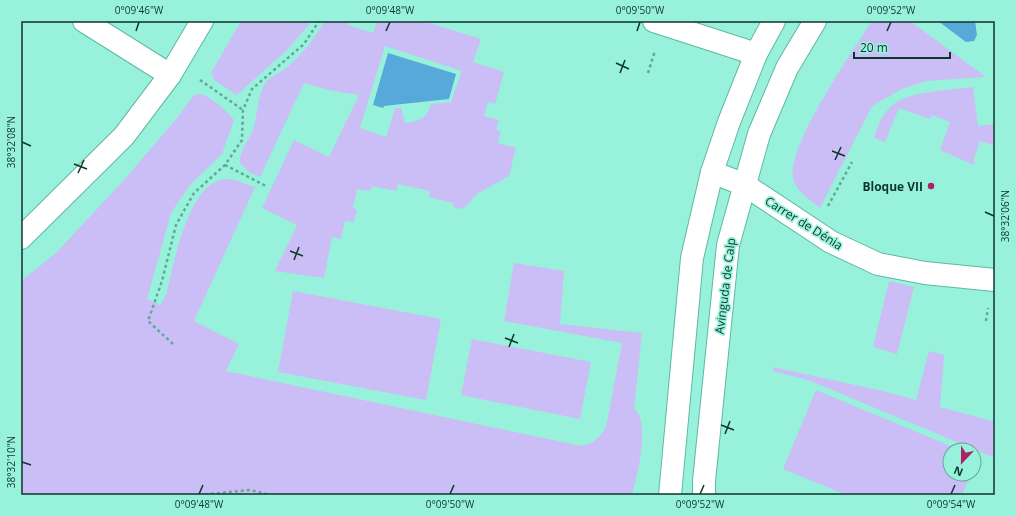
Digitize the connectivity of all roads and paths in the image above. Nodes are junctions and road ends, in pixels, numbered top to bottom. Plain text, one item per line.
1 (84, 21) edge
2 (202, 21) edge
3 (318, 21) edge
4 (654, 21) edge
5 (774, 21) edge
6 (815, 21) edge
7 (756, 54) junction
8 (170, 75) junction
9 (203, 82) dead end
10 (244, 110) junction
11 (852, 162) dead end
12 (225, 165) junction
13 (712, 172) junction
14 (745, 185) junction
15 (266, 186) dead end
16 (815, 232) junction
17 (21, 238) edge
18 (995, 280) edge
19 (173, 344) dead end
20 (199, 495) edge
21 (271, 495) edge
22 (670, 495) edge
23 (704, 495) edge

1 - 8 street
2 - 8 street
3 - 10 path
4 - 7 street
5 - 7 street
6 - 14 street, Avinguda de Calp
7 - 13 street
8 - 17 street
9 - 10 path
10 - 12 path
11 - 16 path
12 - 15 path
12 - 19 path
13 - 14 street, Carrer de Dénia
13 - 22 street
14 - 16 street, Carrer de Dénia
14 - 23 street, Avinguda de Calp
16 - 18 street, Carrer de Dénia
20 - 21 path

